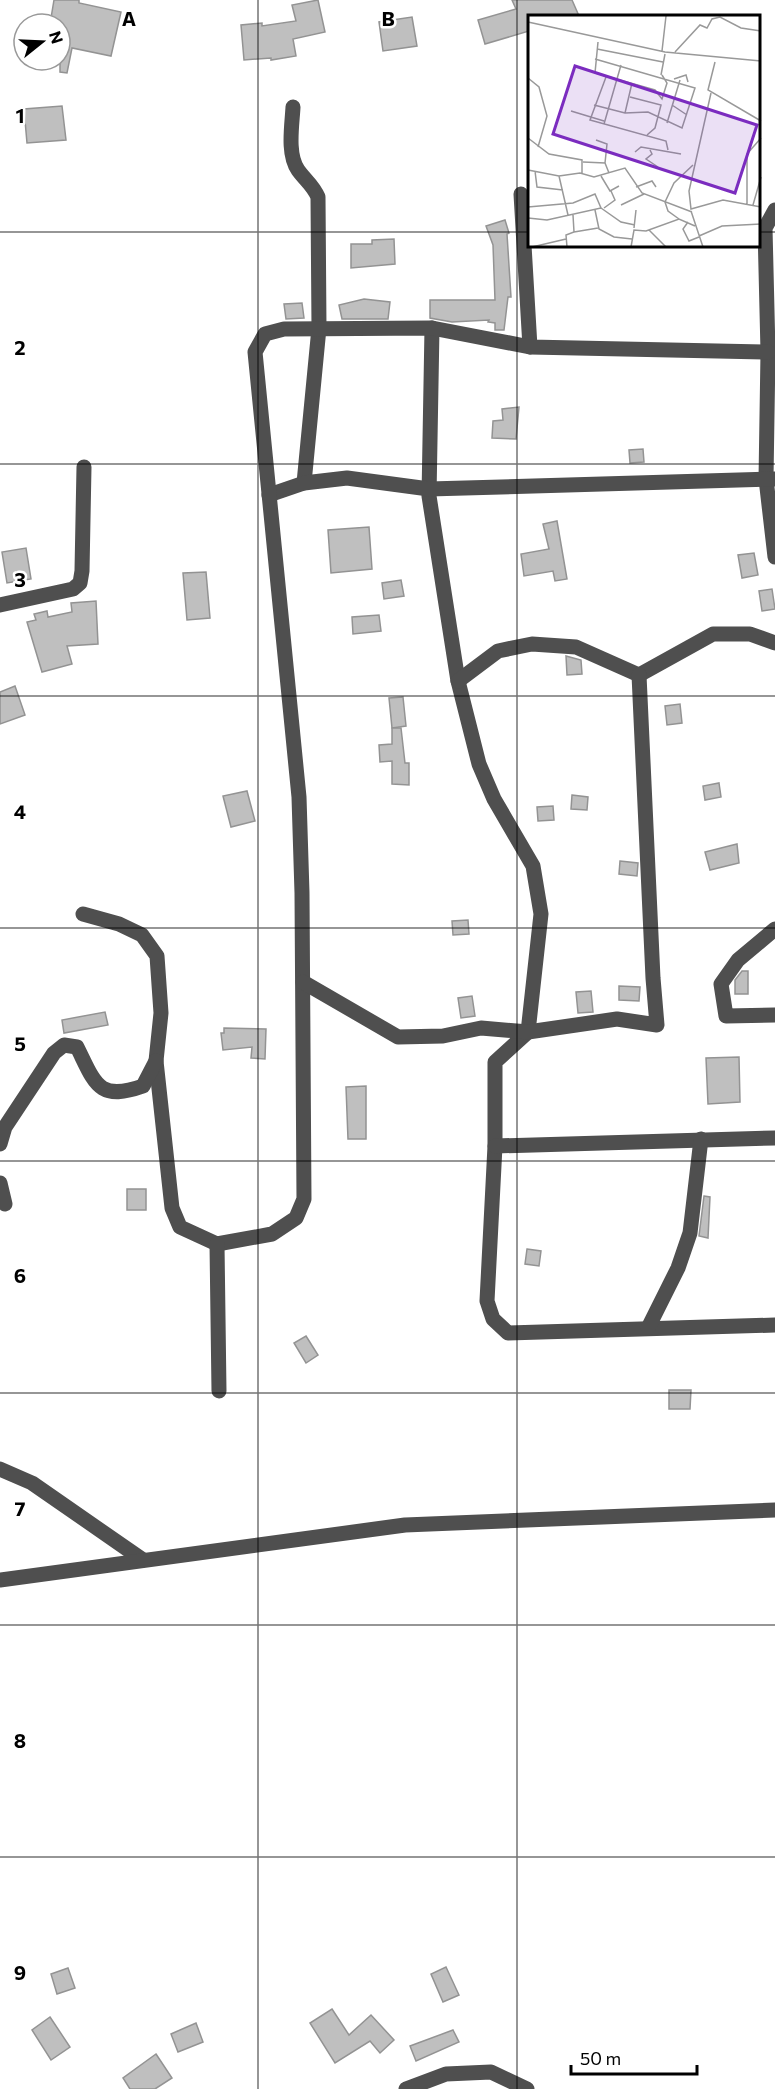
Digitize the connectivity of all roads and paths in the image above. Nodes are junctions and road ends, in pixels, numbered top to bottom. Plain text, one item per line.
1 (292, 107) dead end
2 (521, 194) dead end
3 (775, 210) edge
4 (319, 328) junction
5 (432, 328) junction
6 (530, 347) junction
7 (768, 352) junction
8 (84, 467) dead end
9 (771, 479) edge
10 (304, 483) junction
11 (429, 489) junction
12 (269, 495) junction
13 (775, 557) edge
14 (0, 605) edge
15 (775, 643) edge
16 (639, 675) junction
17 (458, 681) junction
18 (83, 914) dead end
19 (775, 929) edge
20 (303, 982) junction
21 (775, 1015) edge
22 (528, 1032) junction
23 (156, 1061) junction
24 (775, 1138) edge
25 (701, 1139) junction
26 (0, 1144) edge
27 (495, 1146) junction
28 (0, 1184) edge
29 (5, 1204) dead end
30 (217, 1244) junction
31 (775, 1325) edge
32 (648, 1328) junction
33 (219, 1391) dead end
34 (0, 1469) edge
35 (775, 1510) edge
36 (143, 1560) junction
37 (0, 1580) edge
38 (406, 2089) edge
39 (527, 2089) edge

1 - 4 street
2 - 6 street
3 - 7 street
4 - 5 street
4 - 10 street
4 - 12 street
5 - 6 street
5 - 11 street
6 - 7 street
7 - 9 street
8 - 14 street
9 - 11 street
9 - 13 street
10 - 11 street
10 - 12 street
11 - 17 street
12 - 20 street
15 - 16 street
16 - 17 street
16 - 22 street
17 - 22 street
18 - 23 street
19 - 21 street
20 - 22 street
20 - 30 street
22 - 27 street
23 - 26 street
23 - 30 street
24 - 25 street
25 - 27 street
25 - 32 street
27 - 32 street
28 - 29 street
30 - 33 street
31 - 32 street
34 - 36 street
35 - 36 street
36 - 37 street
38 - 39 street

